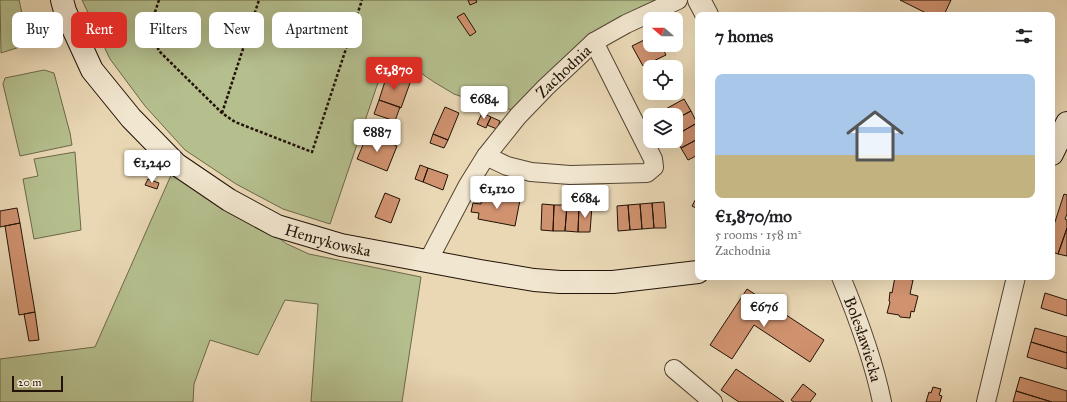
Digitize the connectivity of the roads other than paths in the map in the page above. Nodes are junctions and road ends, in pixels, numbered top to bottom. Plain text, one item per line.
1 (62, 0) edge
2 (678, 0) edge
3 (699, 0) edge
4 (705, 12) edge
5 (594, 42) junction
6 (1067, 123) edge
7 (1055, 148) edge
8 (486, 156) junction
9 (428, 262) junction
10 (695, 272) edge
11 (842, 280) edge
12 (1015, 280) edge
13 (674, 369) dead end
14 (713, 402) edge
15 (882, 402) edge
16 (986, 402) edge

1 - 9 main road, Henrykowska
2 - 5 street, Zachodnia
3 - 4 main road
5 - 8 street, Zachodnia
5 - 8 street, Zachodnia
6 - 7 main road
8 - 9 street, Zachodnia
9 - 10 main road, Henrykowska
11 - 15 street, Bolesławiecka
12 - 16 street
13 - 14 street

